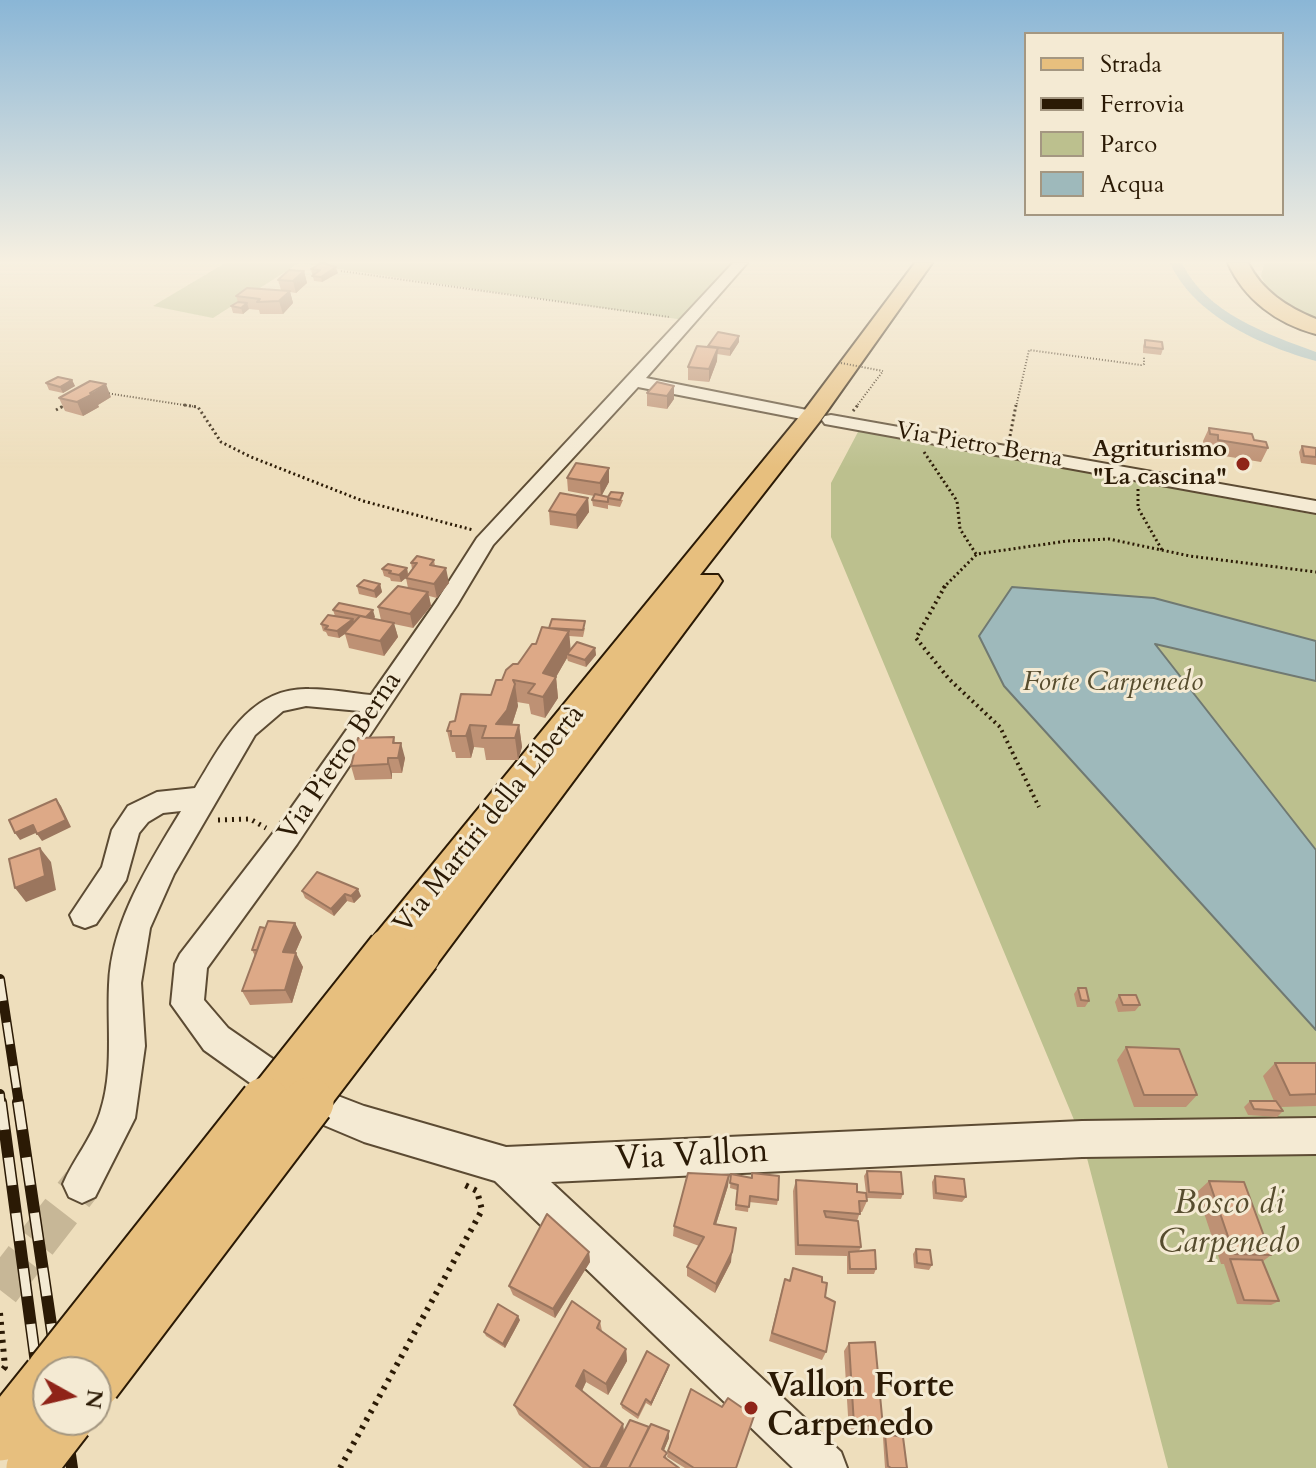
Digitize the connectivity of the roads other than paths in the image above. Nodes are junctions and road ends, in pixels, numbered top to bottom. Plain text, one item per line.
1 (678, 332) edge
2 (879, 332) edge
3 (895, 332) edge
4 (634, 381) junction
5 (833, 420) junction
6 (1316, 507) edge
7 (371, 714) junction
8 (209, 809) junction
9 (85, 915) dead end
10 (404, 952) junction
11 (1316, 1136) edge
12 (506, 1166) junction
13 (82, 1184) tunnel mouth
14 (64, 1356) edge
15 (112, 1361) edge
16 (32, 1396) edge
17 (0, 1436) edge
18 (56, 1436) edge
19 (31, 1468) edge
20 (825, 1468) edge

1 - 4 street
2 - 5 main road, Via Martiri della Libertà
3 - 5 main road, Via Martiri della Libertà
4 - 5 street, Via Pietro Berna
4 - 7 street, Via Pietro Berna
5 - 6 street, Via Pietro Berna
5 - 10 main road, Via Martiri della Libertà
7 - 8 street
7 - 12 street, Via Pietro Berna
8 - 9 street
8 - 13 street
10 - 14 main road, Via Martiri della Libertà, bridge
10 - 15 main road, Via Martiri della Libertà, bridge
11 - 12 street, Via Vallon
12 - 20 street
16 - 17 main road, Via Martiri della Libertà, bridge
18 - 19 main road, bridge

